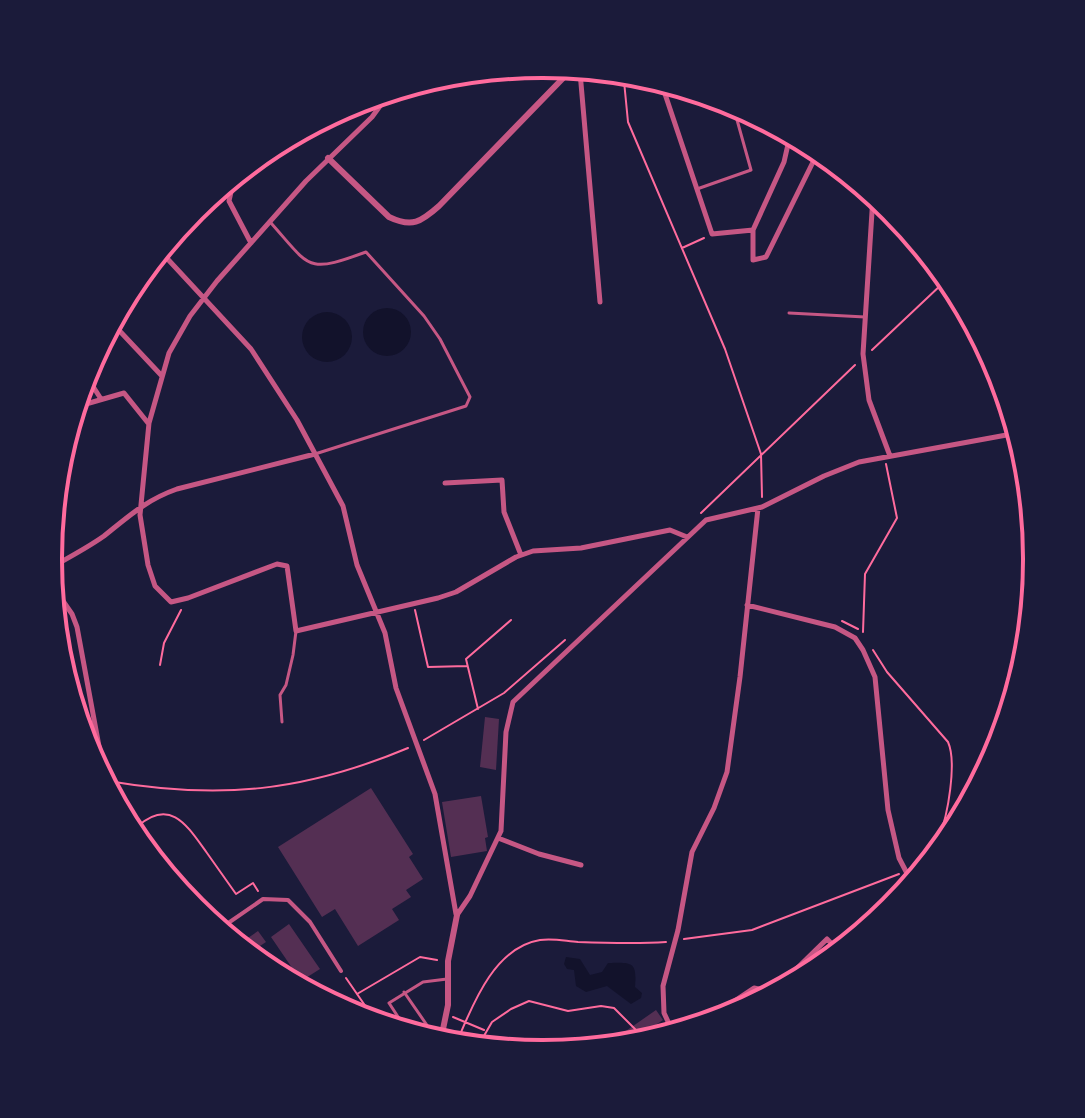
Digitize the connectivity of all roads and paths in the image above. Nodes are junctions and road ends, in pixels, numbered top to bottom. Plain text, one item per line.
1 (562, 79) edge
2 (581, 81) edge
3 (625, 86) edge
4 (665, 95) edge
5 (379, 107) edge
6 (737, 120) edge
7 (788, 146) edge
8 (328, 158) junction
9 (813, 162) edge
10 (695, 190) junction
11 (230, 194) edge
12 (872, 210) edge
13 (270, 222) junction
14 (753, 230) junction
15 (712, 234) junction
16 (251, 243) junction
17 (682, 248) junction
18 (167, 258) edge
19 (939, 287) edge
20 (204, 297) junction
21 (600, 302) dead end
22 (789, 313) dead end
23 (865, 317) junction
24 (120, 331) edge
25 (864, 357) junction
26 (161, 375) junction
27 (94, 388) edge
28 (101, 399) junction
29 (89, 403) edge
30 (149, 423) junction
31 (1007, 435) edge
32 (315, 454) junction
33 (761, 454) junction
34 (887, 456) junction
35 (445, 483) dead end
36 (141, 505) junction
37 (760, 507) junction
38 (701, 513) dead end
39 (687, 537) junction
40 (521, 555) junction
41 (62, 561) edge
42 (188, 598) junction
43 (64, 603) edge
44 (414, 605) junction
45 (747, 605) junction
46 (377, 613) junction
47 (834, 618) dead end
48 (511, 620) dead end
49 (296, 631) junction
50 (566, 639) dead end
51 (870, 645) dead end
52 (160, 665) dead end
53 (467, 666) junction
54 (478, 709) junction
55 (282, 722) dead end
56 (98, 740) edge
57 (416, 745) junction
58 (117, 782) edge
59 (142, 824) edge
60 (941, 828) edge
61 (498, 838) junction
62 (914, 864) edge
63 (581, 865) dead end
64 (905, 871) junction
65 (263, 899) junction
66 (457, 915) junction
67 (229, 922) edge
68 (675, 941) junction
69 (831, 943) edge
70 (448, 961) junction
71 (802, 963) edge
72 (341, 971) joint
73 (447, 979) junction
74 (404, 992) junction
75 (357, 994) junction
76 (365, 1005) edge
77 (447, 1015) junction
78 (398, 1017) edge
79 (465, 1020) junction
80 (668, 1023) edge
81 (427, 1025) edge
82 (443, 1029) edge
83 (636, 1030) edge
84 (485, 1031) junction
85 (461, 1032) edge
86 (483, 1035) edge

1 - 8 street
2 - 21 street
3 - 17 path
4 - 10 street
5 - 8 street
6 - 10 lane
7 - 14 street
8 - 13 street
9 - 14 street
10 - 15 street
11 - 16 street
12 - 23 street
13 - 16 street
13 - 32 lane
14 - 15 street
15 - 17 path
16 - 20 street
17 - 33 path
18 - 20 street
19 - 25 path
20 - 26 street
20 - 32 street
22 - 23 lane
23 - 25 street
24 - 26 street
25 - 33 path
25 - 34 street
26 - 30 street
27 - 28 street
28 - 29 street
28 - 30 street
30 - 36 street
31 - 34 street
32 - 36 street
32 - 46 street
33 - 37 path
33 - 38 path
34 - 37 street
34 - 47 path
35 - 40 street
36 - 41 street
36 - 42 street
37 - 39 street
37 - 45 street
39 - 40 street
39 - 61 street
40 - 44 street
42 - 49 street
42 - 52 path
43 - 56 street
44 - 46 street
44 - 53 path
45 - 64 street
45 - 68 street
46 - 49 street
46 - 57 street
48 - 53 path
49 - 55 lane
50 - 54 path
51 - 60 path
53 - 54 path
54 - 57 path
57 - 58 path
57 - 66 street
59 - 65 path
61 - 63 street
61 - 66 street
62 - 64 path
64 - 68 path
65 - 67 street
65 - 72 street
66 - 70 street
68 - 79 path
68 - 80 street
69 - 71 street
70 - 73 street
70 - 75 path
72 - 75 path
73 - 74 lane
73 - 77 street
74 - 78 lane
74 - 81 lane
75 - 76 path
77 - 79 path
77 - 82 street
79 - 84 path
79 - 85 path
83 - 84 path
84 - 86 path

